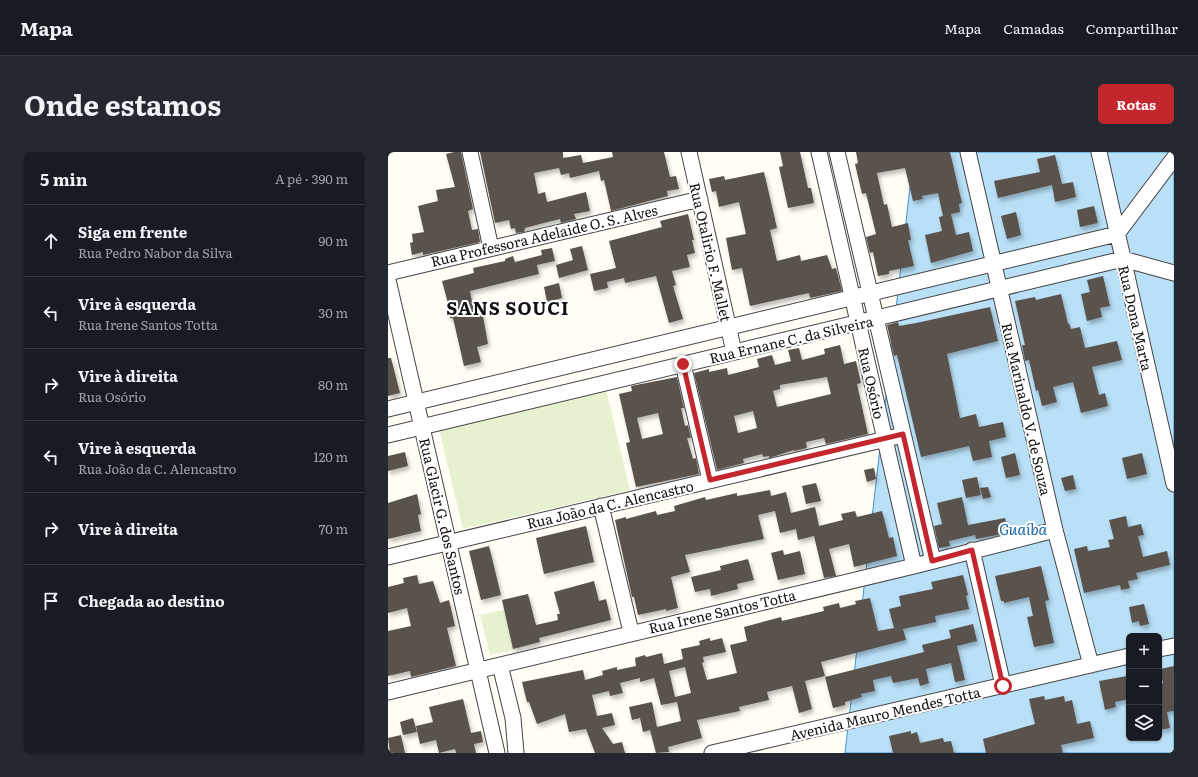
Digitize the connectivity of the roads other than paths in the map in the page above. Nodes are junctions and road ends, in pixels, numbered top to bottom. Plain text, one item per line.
1 (470, 152) edge
2 (689, 152) edge
3 (819, 152) edge
4 (837, 152) edge
5 (968, 152) edge
6 (1099, 152) edge
7 (1174, 158) edge
8 (700, 199) junction
9 (1117, 234) junction
10 (491, 248) junction
11 (1123, 259) junction
12 (993, 264) junction
13 (388, 272) edge
14 (1174, 273) edge
15 (388, 280) edge
16 (999, 289) junction
17 (870, 293) junction
18 (852, 298) junction
19 (876, 318) junction
20 (858, 323) junction
21 (728, 327) junction
22 (734, 352) junction
23 (683, 364) junction
24 (416, 402) junction
25 (388, 409) edge
26 (422, 427) junction
27 (903, 434) junction
28 (388, 435) edge
29 (885, 439) junction
30 (710, 480) junction
31 (1174, 480) edge
32 (601, 506) junction
33 (1055, 530) junction
34 (449, 542) junction
35 (972, 550) junction
36 (388, 558) edge
37 (932, 561) junction
38 (914, 566) junction
39 (631, 632) junction
40 (1174, 646) edge
41 (1162, 648) edge
42 (1126, 657) edge
43 (500, 665) junction
44 (1090, 665) junction
45 (479, 670) junction
46 (1003, 686) junction
47 (388, 692) edge
48 (497, 753) edge
49 (516, 753) edge
50 (712, 753) edge

1 - 10 street
2 - 8 street, Rua Otalirio F. Mallet
3 - 18 street, Rua Osório
4 - 17 street, Rua Osório
5 - 12 street, Rua Marinaldo V. de Souza
6 - 9 street, Rua Dona Marta
7 - 9 street
8 - 10 street, Rua Professora Adelaide O. S. Alves
8 - 21 street, Rua Otalirio F. Mallet
9 - 11 street, Rua Dona Marta
9 - 12 street, Rua Ernane C. da Silveira
10 - 13 street, Rua Professora Adelaide O. S. Alves
11 - 14 street
11 - 16 street, Rua Ernane C. da Silveira
11 - 31 street, Rua Dona Marta
12 - 16 street, Rua Marinaldo V. de Souza
12 - 17 street, Rua Ernane C. da Silveira
15 - 24 street, Rua Glacir G. dos Santos
16 - 19 street, Rua Ernane C. da Silveira
16 - 33 street, Rua Marinaldo V. de Souza
17 - 18 street, Rua Ernane C. da Silveira
17 - 19 street, Rua Osório
18 - 20 street, Rua Osório
18 - 21 street, Rua Ernane C. da Silveira
19 - 20 street, Rua Ernane C. da Silveira
19 - 27 street, Rua Osório
20 - 22 street, Rua Ernane C. da Silveira
20 - 29 street, Rua Osório
21 - 22 street, Rua Otalirio F. Mallet
21 - 24 street, Rua Ernane C. da Silveira
22 - 23 street, Rua Ernane C. da Silveira
23 - 26 street, Rua Ernane C. da Silveira
23 - 30 street
24 - 25 street, Rua Ernane C. da Silveira
24 - 26 street, Rua Glacir G. dos Santos
26 - 28 street, Rua Ernane C. da Silveira
26 - 34 street, Rua Glacir G. dos Santos
27 - 29 street, Rua João da C. Alencastro
27 - 37 street, Rua Osório
29 - 30 street, Rua João da C. Alencastro
29 - 38 street, Rua Osório
30 - 32 street, Rua João da C. Alencastro
32 - 34 street, Rua João da C. Alencastro
32 - 39 street
33 - 35 street, Rua Irene Santos Totta
33 - 44 street, Rua Marinaldo V. de Souza
34 - 36 street, Rua João da C. Alencastro
34 - 45 street, Rua Glacir G. dos Santos
35 - 37 street, Rua Irene Santos Totta
35 - 46 street
37 - 38 street, Rua Irene Santos Totta
38 - 39 street, Rua Irene Santos Totta
39 - 43 street, Rua Irene Santos Totta
40 - 41 street
42 - 44 street, Avenida Mauro Mendes Totta
43 - 45 street, Rua Irene Santos Totta
43 - 49 street
44 - 46 street, Avenida Mauro Mendes Totta
45 - 47 street, Rua Irene Santos Totta
45 - 48 street, Rua Glacir G. dos Santos
46 - 50 street, Avenida Mauro Mendes Totta

